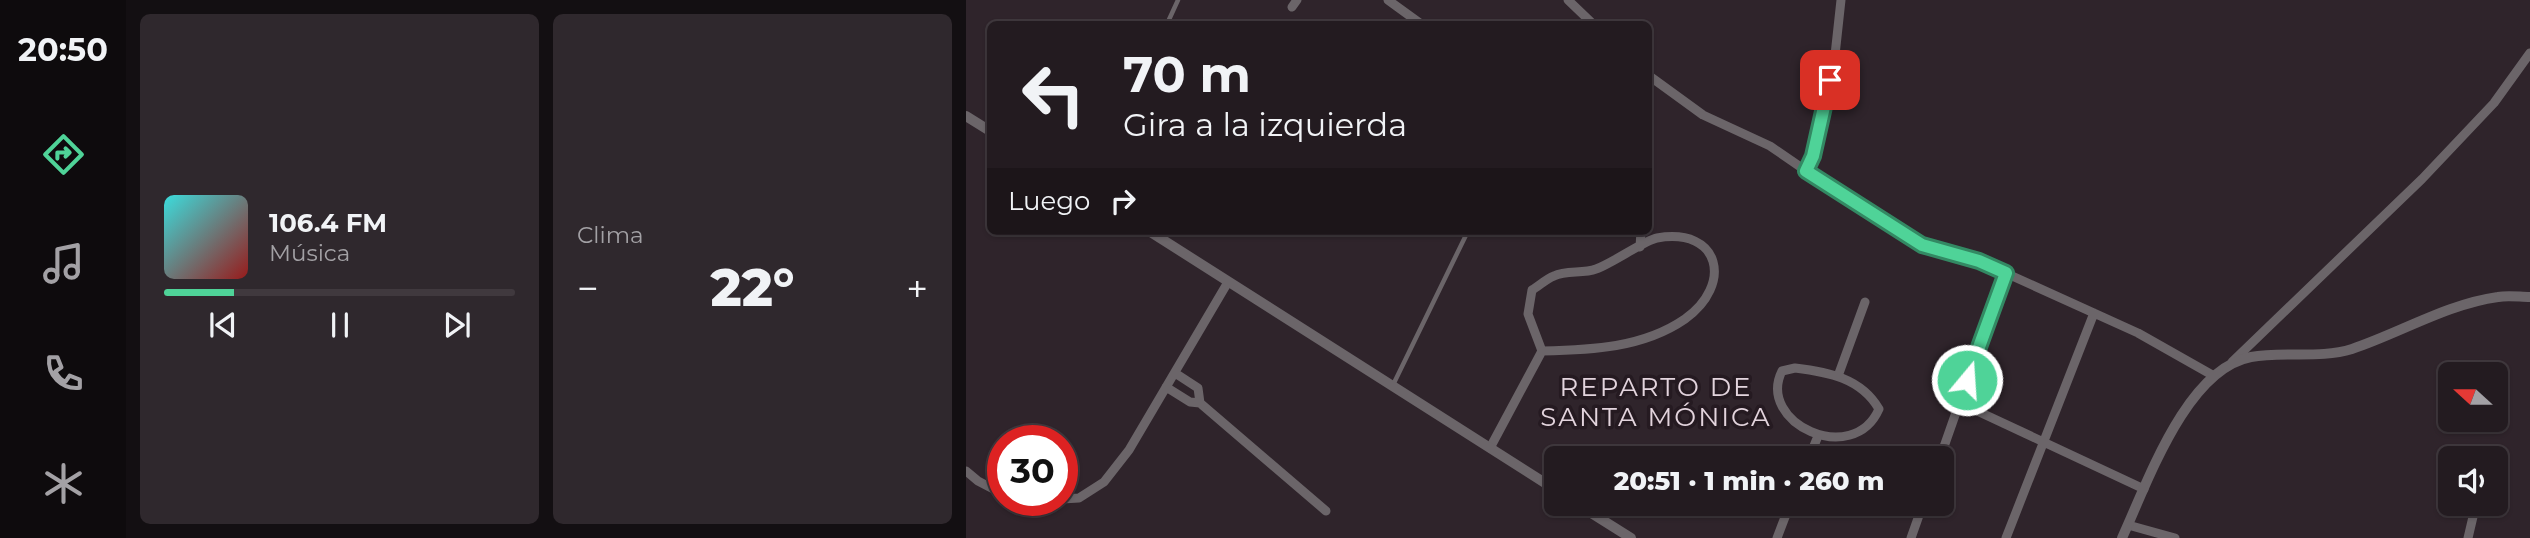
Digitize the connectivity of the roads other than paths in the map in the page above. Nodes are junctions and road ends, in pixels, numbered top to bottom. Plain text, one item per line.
1 (1178, 0) edge
2 (1388, 0) edge
3 (1568, 0) edge
4 (1841, 0) edge
5 (1168, 21) edge
6 (1417, 21) edge
7 (1590, 21) edge
8 (2530, 53) edge
9 (1652, 78) edge
10 (966, 116) edge
11 (987, 129) edge
12 (1806, 171) junction
13 (1155, 235) edge
14 (1466, 235) edge
15 (1641, 235) edge
16 (1640, 247) junction
17 (2006, 273) junction
18 (1228, 282) junction
19 (2530, 297) edge
20 (1865, 302) dead end
21 (2094, 313) junction
22 (1542, 351) junction
23 (2232, 362) junction
24 (1174, 373) junction
25 (1838, 376) junction
26 (2214, 376) junction
27 (1392, 385) junction
28 (1166, 387) junction
29 (1200, 403) junction
30 (1960, 403) junction
31 (1818, 436) junction
32 (2045, 442) junction
33 (1814, 446) edge
34 (1944, 446) edge
35 (1490, 448) junction
36 (966, 471) edge
37 (1544, 482) edge
38 (987, 486) edge
39 (2144, 489) junction
40 (1078, 498) edge
41 (1326, 511) dead end
42 (1596, 516) edge
43 (1785, 516) edge
44 (1919, 516) edge
45 (2473, 516) edge
46 (2128, 525) junction
47 (1631, 538) edge
48 (1777, 538) edge
49 (1911, 538) edge
50 (2006, 538) edge
51 (2122, 538) edge
52 (2175, 538) edge
53 (2468, 538) edge

1 - 5 lane
2 - 6 street
3 - 7 street
4 - 12 street
8 - 23 street
9 - 12 street
10 - 11 street
12 - 17 street
13 - 18 street
14 - 27 lane
15 - 16 street
16 - 22 street
16 - 22 street
17 - 21 street
17 - 30 street
18 - 24 street
18 - 27 street
19 - 23 street
20 - 25 street
21 - 26 street
21 - 32 street
22 - 35 street
23 - 26 street
24 - 28 street
24 - 29 street
25 - 31 street
25 - 31 street
26 - 39 street
27 - 35 street
28 - 29 street
28 - 40 street
29 - 41 street
30 - 32 street
30 - 34 street
31 - 33 street
32 - 39 street
32 - 50 street
35 - 37 street
36 - 38 street
39 - 46 street
42 - 47 street
43 - 48 street
44 - 49 street
45 - 53 street
46 - 51 street
46 - 52 street

